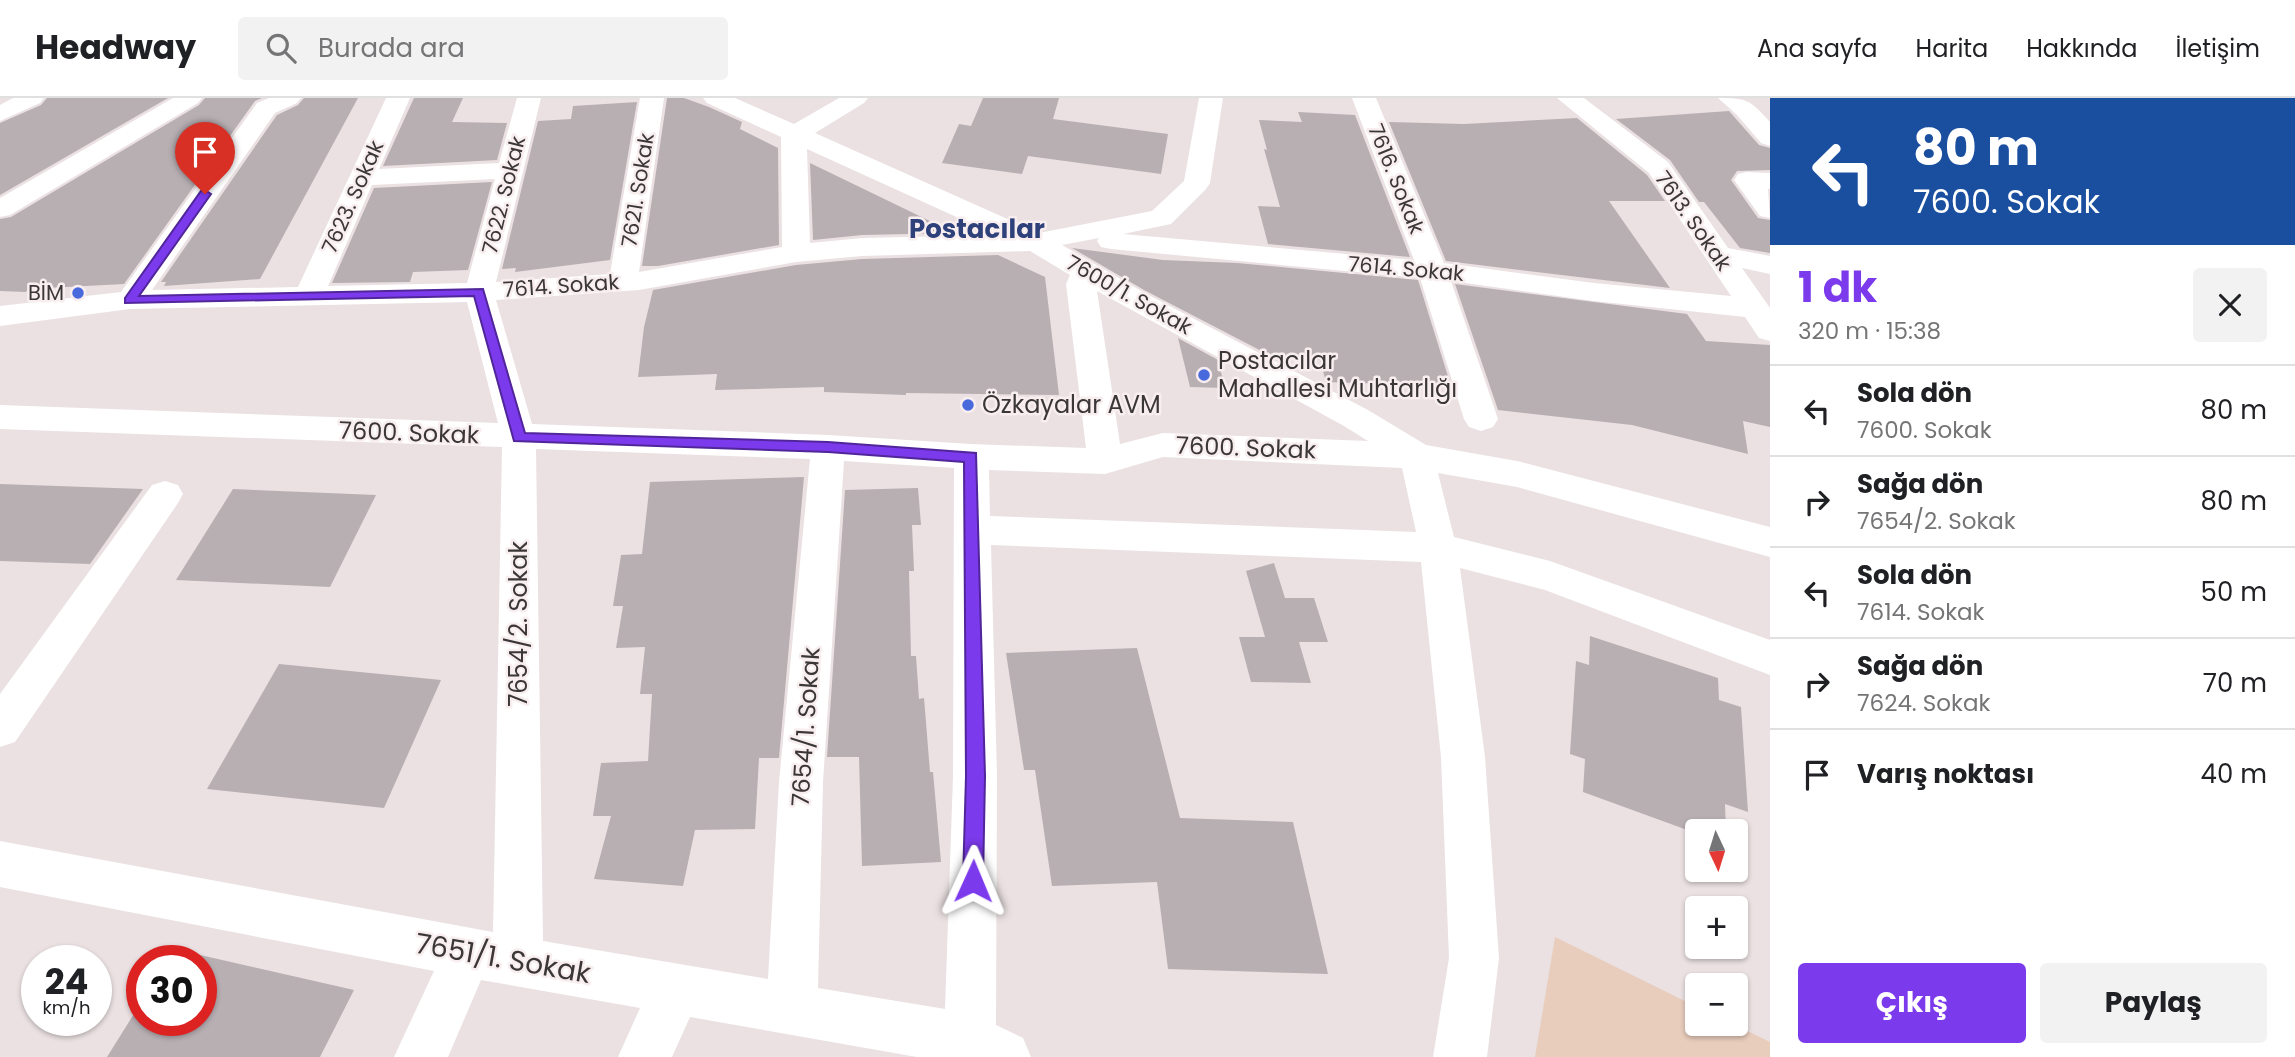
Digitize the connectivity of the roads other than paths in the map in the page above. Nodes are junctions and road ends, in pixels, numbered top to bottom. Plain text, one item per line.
1 (32, 98) edge
2 (190, 98) edge
3 (289, 98) edge
4 (398, 98) edge
5 (529, 98) edge
6 (652, 98) edge
7 (715, 98) edge
8 (856, 98) edge
9 (1211, 98) edge
10 (1364, 98) edge
11 (1569, 98) edge
12 (1730, 98) edge
13 (0, 114) edge
14 (794, 135) junction
15 (1770, 138) edge
16 (510, 170) junction
17 (361, 178) junction
18 (1770, 181) edge
19 (0, 209) edge
20 (1770, 210) edge
21 (1048, 239) junction
22 (796, 253) junction
23 (1717, 255) junction
24 (1770, 265) edge
25 (1432, 270) junction
26 (1086, 272) junction
27 (623, 282) junction
28 (479, 292) junction
29 (309, 296) junction
30 (130, 300) junction
31 (0, 316) edge
32 (1761, 320) edge
33 (0, 417) edge
34 (1481, 419) dead end
35 (519, 438) junction
36 (828, 447) junction
37 (1417, 456) junction
38 (971, 457) junction
39 (1104, 461) junction
40 (165, 494) dead end
41 (972, 530) junction
42 (1770, 542) edge
43 (1438, 548) junction
44 (1770, 658) edge
45 (0, 728) edge
46 (7, 876) edge
47 (468, 953) junction
48 (518, 961) junction
49 (676, 989) junction
50 (792, 1009) junction
51 (958, 1047) edge
52 (421, 1057) edge
53 (645, 1057) edge
54 (1460, 1057) edge

1 - 13 street
2 - 19 street
3 - 30 street
4 - 17 street, 7623. Sokak
5 - 16 street, 7622. Sokak
6 - 27 street, 7621. Sokak
7 - 14 street, 7600/1. Sokak
8 - 14 street
9 - 21 street
10 - 25 street, 7616. Sokak
11 - 23 street, 7613. Sokak
12 - 15 street
14 - 21 street, 7600/1. Sokak
14 - 22 street
16 - 17 street
16 - 28 street, 7622. Sokak
17 - 29 street, 7623. Sokak
18 - 20 street
21 - 22 street, 7614. Sokak
21 - 25 street, 7614. Sokak
21 - 26 street, 7600/1. Sokak
22 - 27 street, 7614. Sokak
23 - 24 street
23 - 32 street, 7613. Sokak
25 - 32 street, 7614. Sokak
25 - 34 street, 7616. Sokak
26 - 37 street, 7600/1. Sokak
26 - 39 street
27 - 28 street, 7614. Sokak
28 - 29 street, 7614. Sokak
28 - 35 street, 7654/2. Sokak
29 - 30 street, 7614. Sokak
30 - 31 street, 7614. Sokak
33 - 35 street, 7600. Sokak
35 - 36 street, 7600. Sokak
35 - 48 street, 7654/2. Sokak
36 - 38 street, 7600. Sokak
36 - 50 street, 7654/1. Sokak
37 - 39 street, 7600. Sokak
37 - 42 street, 7600. Sokak
37 - 43 street
38 - 39 street, 7600. Sokak
38 - 41 street
40 - 45 street
41 - 43 street
41 - 51 street
43 - 44 street
43 - 54 street
46 - 47 street, 7651/1. Sokak
47 - 48 street, 7651/1. Sokak
47 - 52 street
48 - 49 street, 7651/1. Sokak
49 - 50 street, 7651/1. Sokak
49 - 53 street
50 - 51 street, 7651/1. Sokak

